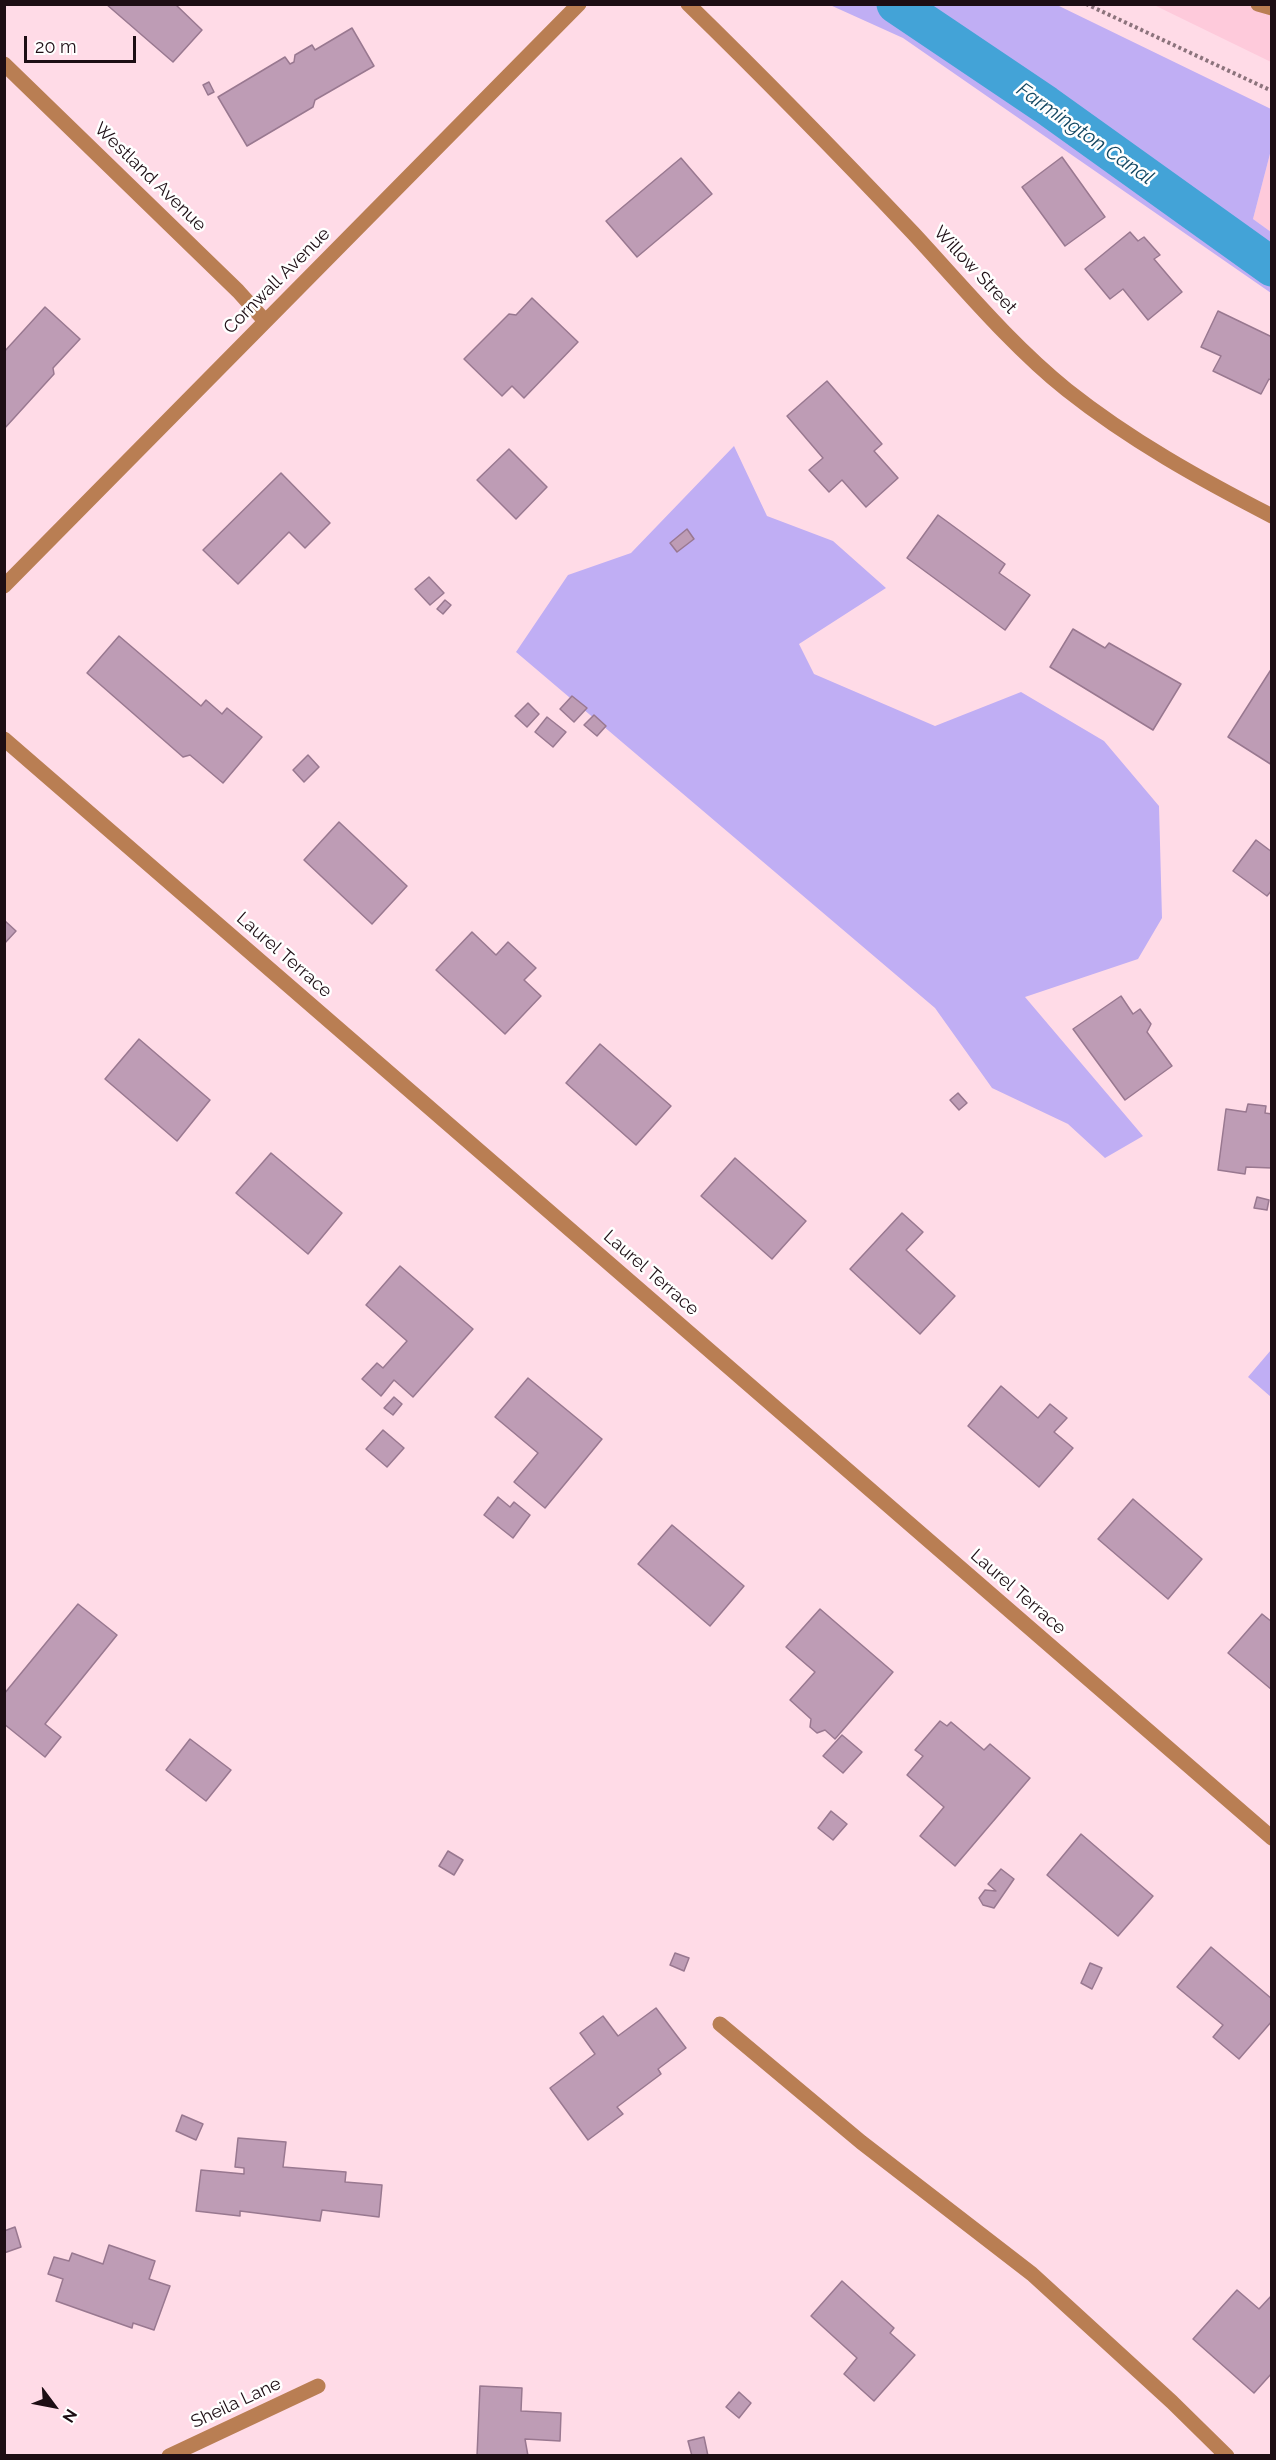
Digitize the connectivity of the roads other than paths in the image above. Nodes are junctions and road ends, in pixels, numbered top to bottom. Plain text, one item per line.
1 (579, 4) edge
2 (688, 4) edge
3 (1258, 4) edge
4 (1272, 8) edge
5 (4, 64) edge
6 (265, 321) junction
7 (1272, 516) edge
8 (4, 586) edge
9 (4, 739) edge
10 (1272, 1838) edge
11 (720, 2024) dead end
12 (318, 2386) dead end
13 (169, 2456) edge
14 (1227, 2456) edge

1 - 6 street, Cornwall Avenue
2 - 7 street, Willow Street
3 - 4 street
5 - 6 street, Westland Avenue
6 - 8 street, Cornwall Avenue
9 - 10 street, Laurel Terrace
11 - 14 street
12 - 13 street, Sheila Lane

